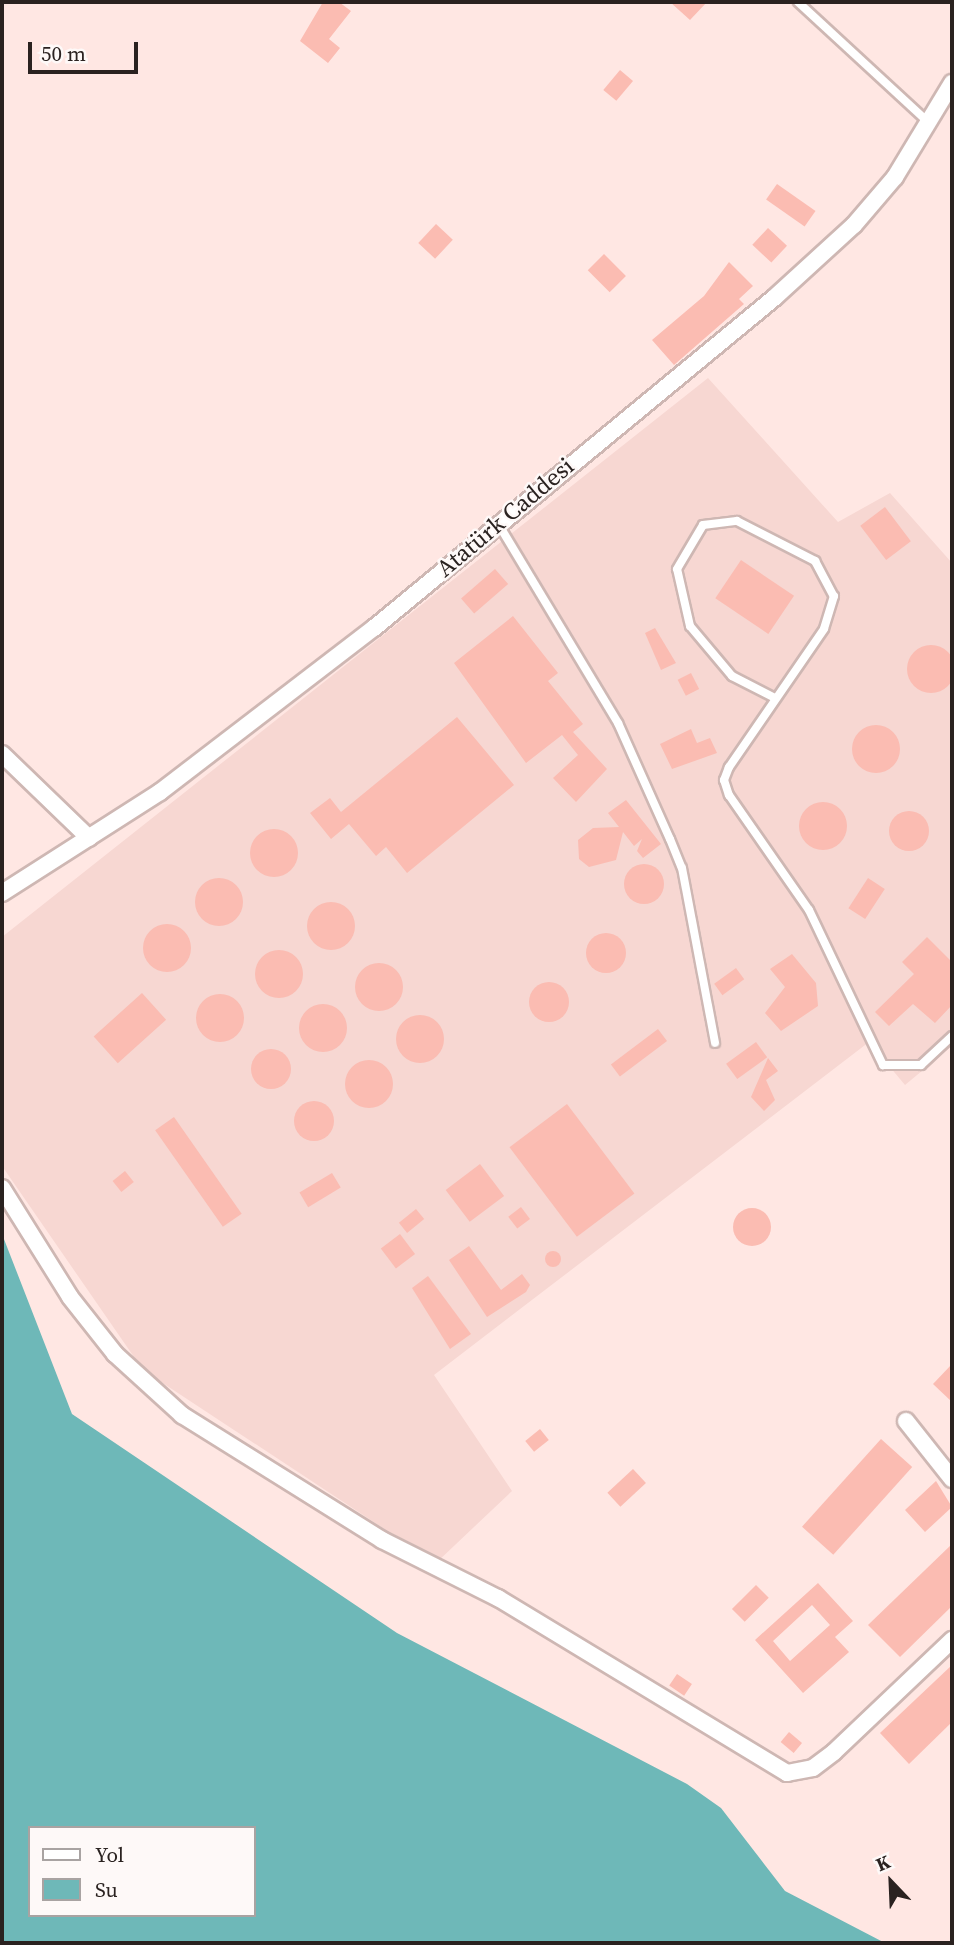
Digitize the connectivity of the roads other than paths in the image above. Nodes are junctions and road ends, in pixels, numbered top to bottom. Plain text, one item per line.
1 (797, 2) edge
2 (952, 83) edge
3 (929, 123) junction
4 (497, 521) junction
5 (775, 698) junction
6 (2, 754) edge
7 (89, 838) junction
8 (2, 893) edge
9 (952, 1036) edge
10 (715, 1043) dead end
11 (2, 1188) edge
12 (906, 1421) dead end
13 (952, 1479) edge
14 (952, 1640) edge

1 - 3 lane
2 - 3 street, Atatürk Caddesi
3 - 4 street, Atatürk Caddesi
4 - 7 street, Atatürk Caddesi
4 - 10 lane
5 - 5 lane
5 - 9 lane
6 - 7 street
7 - 8 street, Atatürk Caddesi
11 - 14 street
12 - 13 street

